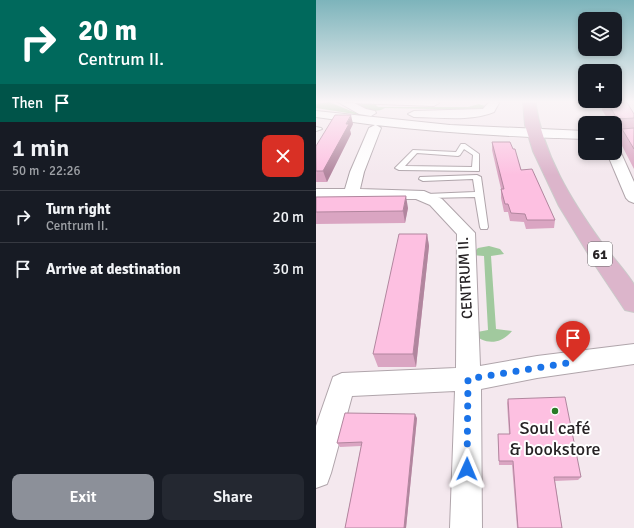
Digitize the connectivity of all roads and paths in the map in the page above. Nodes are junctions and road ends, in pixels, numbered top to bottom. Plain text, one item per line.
1 (414, 126) edge
2 (513, 126) edge
3 (533, 126) edge
4 (375, 128) dead end
5 (493, 130) junction
6 (535, 134) junction
7 (578, 135) edge
8 (622, 135) edge
9 (634, 135) edge
10 (462, 145) joint
11 (617, 160) edge
12 (547, 167) junction
13 (425, 188) junction
14 (316, 194) edge
15 (351, 194) junction
16 (479, 194) junction
17 (634, 198) edge
18 (484, 227) dead end
19 (634, 303) edge
20 (634, 354) edge
21 (468, 379) junction
22 (316, 473) edge
23 (466, 528) edge

1 - 5 street
2 - 5 street
3 - 6 main road, 61
4 - 15 street
5 - 6 street
5 - 12 street
6 - 7 street
6 - 12 main road, 61
8 - 9 street
10 - 10 lane
11 - 17 street
12 - 19 main road, 61
13 - 15 street
13 - 16 lane
13 - 16 lane
13 - 21 street, CENTRUM II.
14 - 15 street
16 - 18 lane
20 - 21 street
21 - 22 street
21 - 23 street, CENTRUM II.

